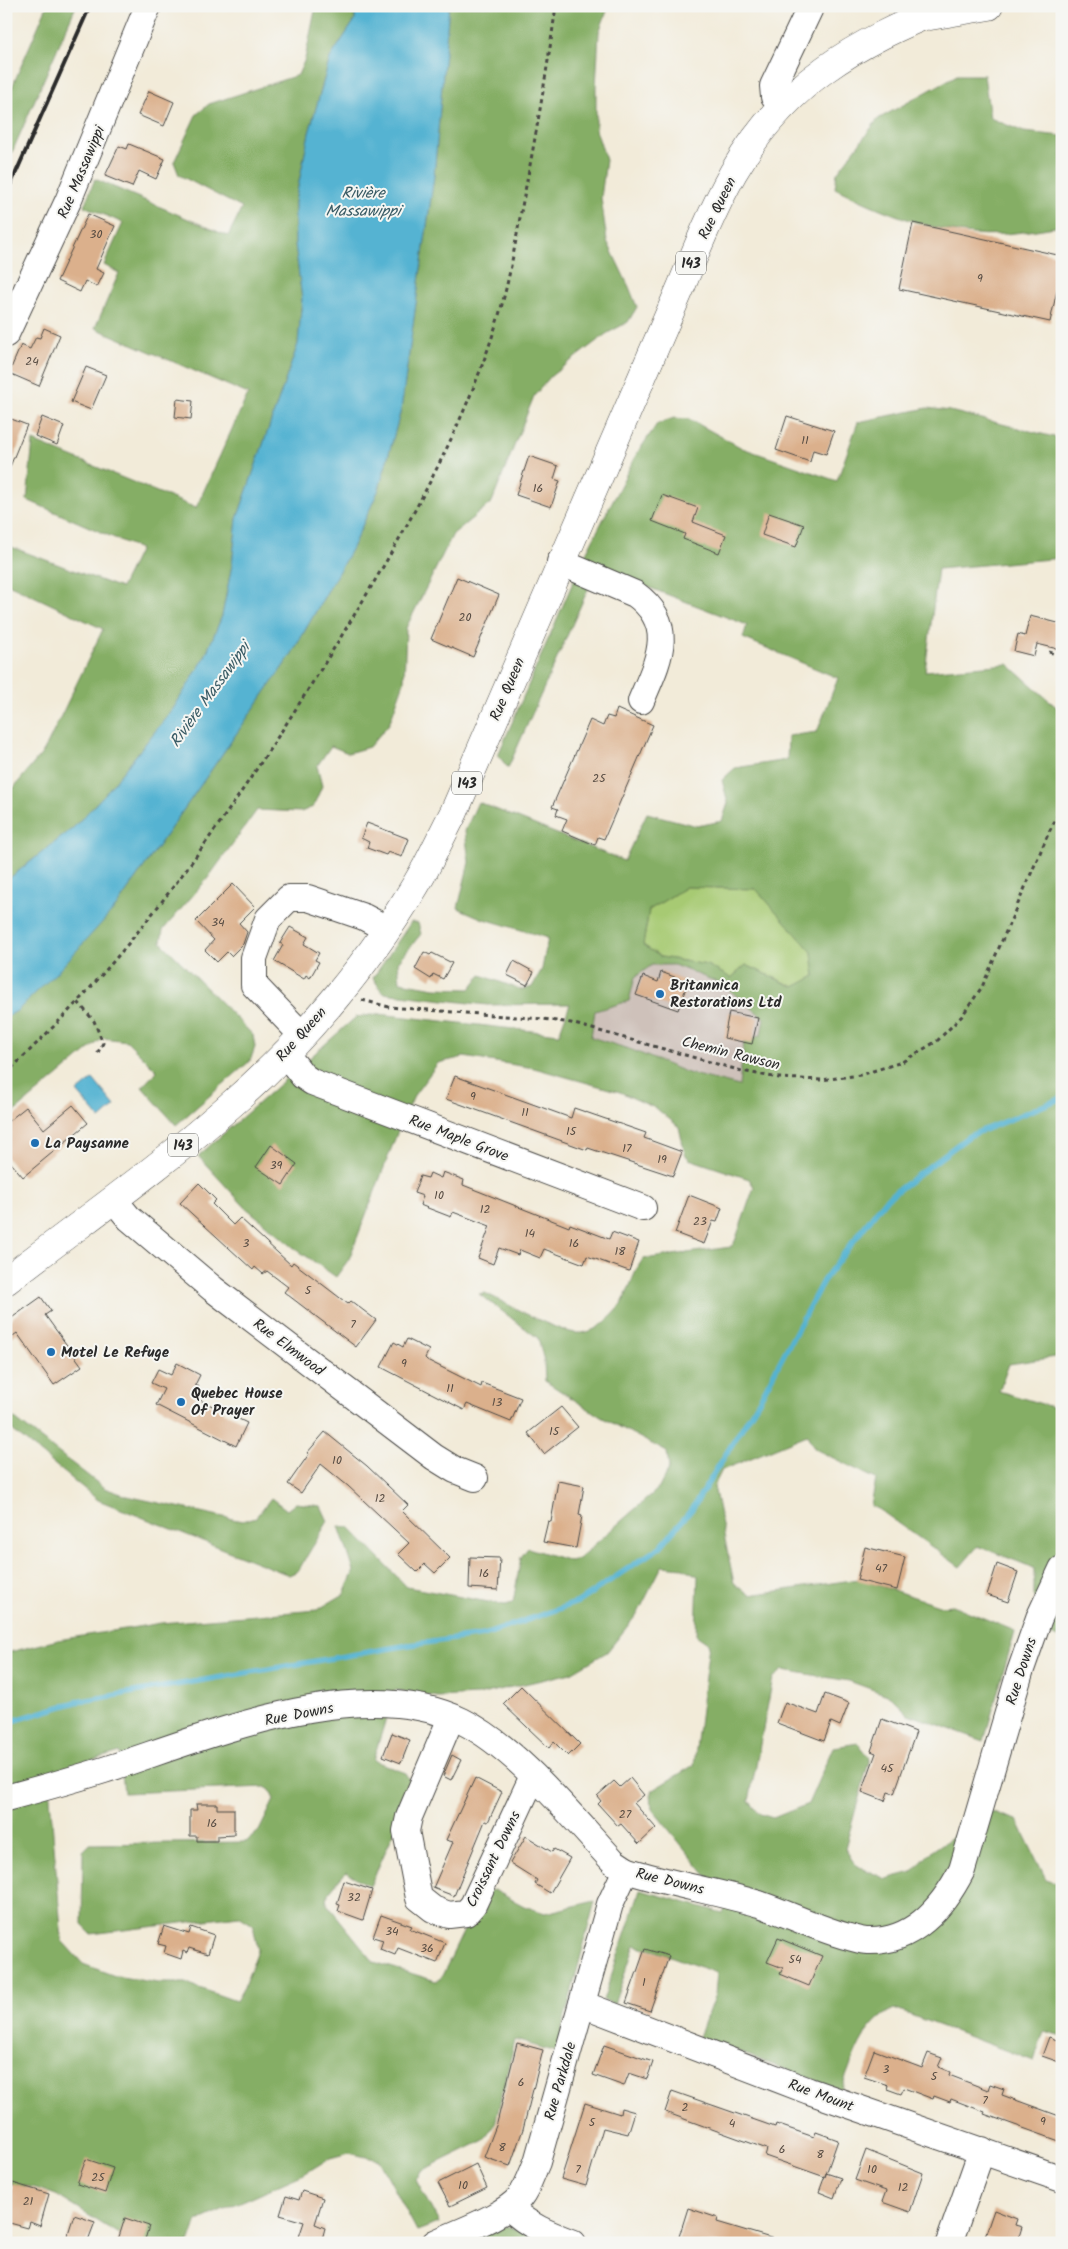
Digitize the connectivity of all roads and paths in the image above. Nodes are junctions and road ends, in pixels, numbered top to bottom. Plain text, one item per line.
1 (148, 6) edge
2 (556, 6) edge
3 (810, 6) edge
4 (947, 6) edge
5 (989, 6) edge
6 (900, 26) junction
7 (783, 106) junction
8 (6, 334) edge
9 (560, 562) junction
10 (1049, 652) dead end
11 (1062, 656) edge
12 (641, 701) dead end
13 (1062, 807) edge
14 (387, 929) junction
15 (342, 989) junction
16 (78, 1002) junction
17 (293, 1044) junction
18 (97, 1054) dead end
19 (6, 1074) edge
20 (114, 1200) junction
21 (643, 1208) dead end
22 (6, 1281) edge
23 (475, 1478) dead end
24 (1062, 1569) edge
25 (451, 1718) junction
26 (533, 1776) junction
27 (6, 1798) edge
28 (626, 1870) junction
29 (582, 2004) junction
30 (982, 2150) junction
31 (1062, 2179) edge
32 (510, 2208) junction
33 (435, 2243) edge
34 (573, 2243) edge
35 (949, 2243) edge

1 - 8 street, Rue Massawippi
2 - 16 path
3 - 7 street
4 - 6 main road, Rue Queen / 143
5 - 6 main road, Rue Queen / 143
6 - 7 main road, Rue Queen / 143
7 - 9 main road, Rue Queen / 143
9 - 12 street
9 - 14 main road, Rue Queen / 143
10 - 11 path
13 - 15 path, Chemin Rawson
14 - 15 main road, Rue Queen / 143
14 - 17 street, Rue Maple Grove
15 - 17 main road, Rue Queen / 143
16 - 18 path
16 - 19 path
17 - 20 main road, Rue Queen / 143
17 - 21 street, Rue Maple Grove
20 - 22 main road, Rue Queen / 143
20 - 23 street, Rue Elmwood
24 - 28 street, Rue Downs
25 - 26 street, Rue Downs
25 - 26 street, Croissant Downs
25 - 27 street, Rue Downs
26 - 28 street, Rue Downs
28 - 29 street, Rue Parkdale
29 - 30 street, Rue Mount
29 - 32 street, Rue Parkdale
30 - 31 street, Rue Mount
30 - 35 street
32 - 33 street, Rue Parkdale
32 - 34 street

